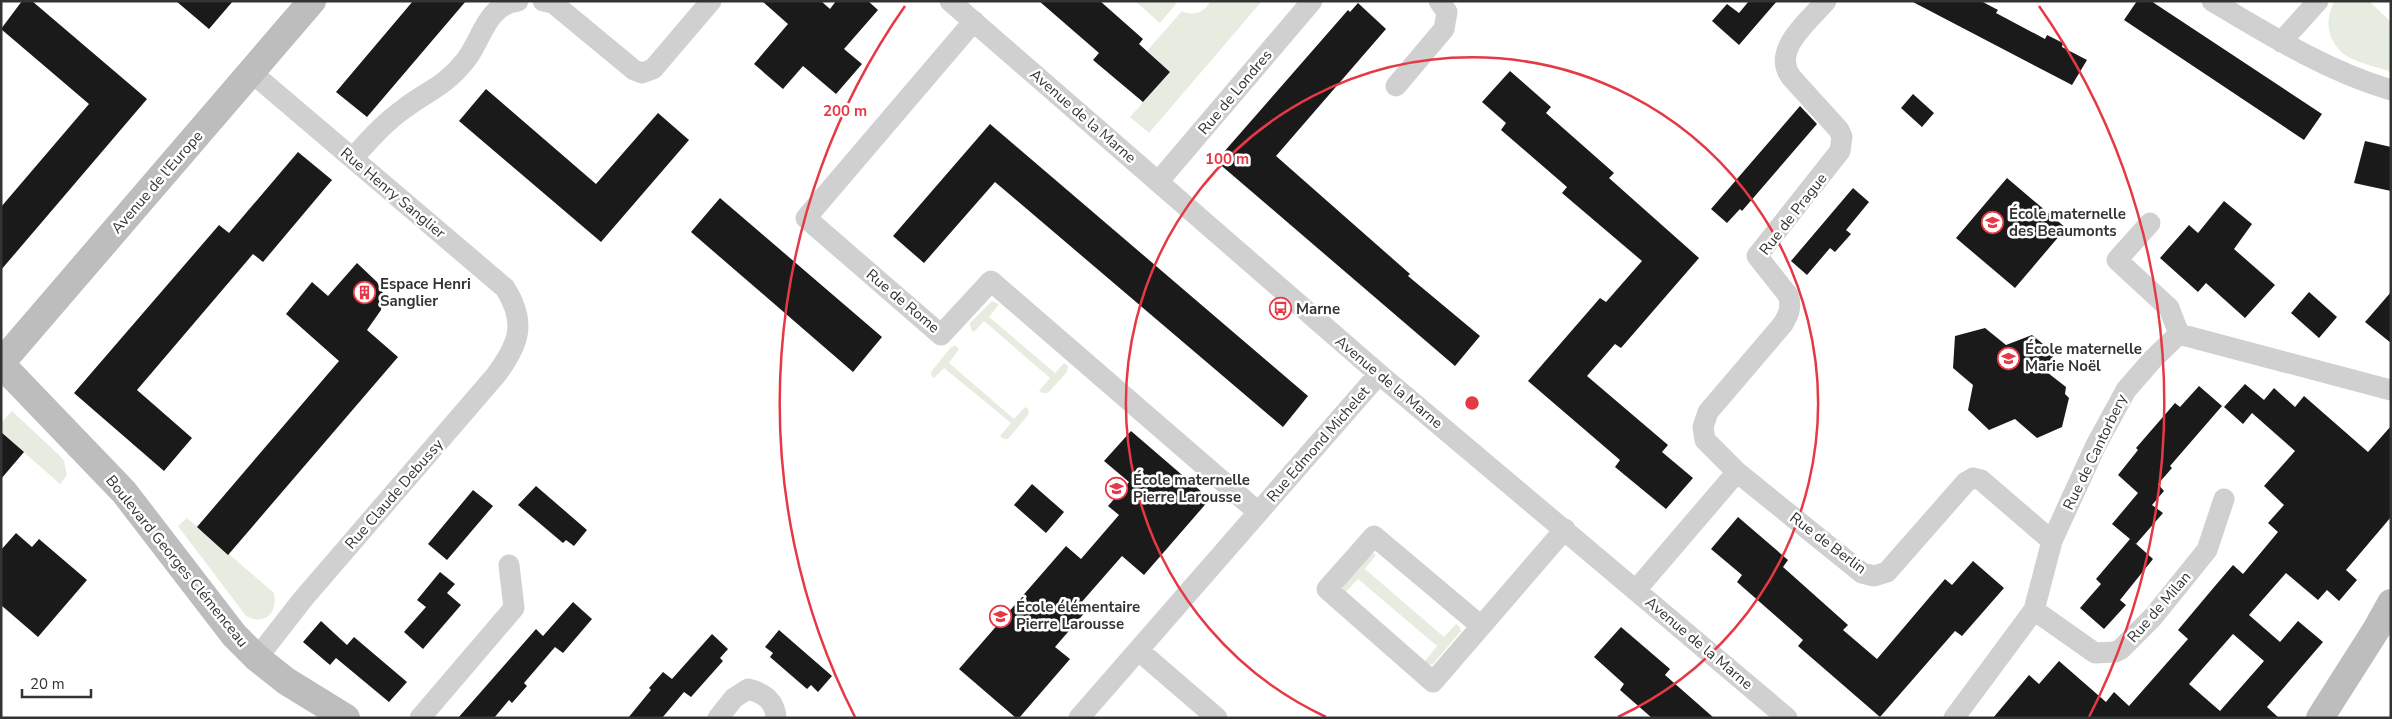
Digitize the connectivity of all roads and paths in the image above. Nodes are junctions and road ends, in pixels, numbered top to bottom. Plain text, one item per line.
1 (312, 1) edge
2 (518, 1) edge
3 (543, 1) edge
4 (710, 1) edge
5 (950, 1) edge
6 (1312, 1) edge
7 (1439, 1) edge
8 (1826, 1) edge
9 (2212, 1) edge
10 (2318, 1) edge
11 (974, 21) junction
12 (2281, 42) junction
13 (251, 72) junction
14 (1396, 86) dead end
15 (2391, 90) edge
16 (353, 158) junction
17 (1158, 182) junction
18 (2150, 223) dead end
19 (518, 324) joint
20 (2179, 332) junction
21 (1, 363) edge
22 (1379, 374) junction
23 (2391, 390) edge
24 (1737, 472) junction
25 (2224, 499) dead end
26 (1258, 512) junction
27 (1565, 529) junction
28 (2052, 541) junction
29 (509, 565) dead end
30 (1636, 590) junction
31 (2391, 603) edge
32 (2034, 610) junction
33 (1481, 626) junction
34 (1138, 650) junction
35 (257, 658) junction
36 (346, 718) edge
37 (420, 718) edge
38 (718, 718) edge
39 (776, 718) edge
40 (1079, 718) edge
41 (1217, 718) edge
42 (1787, 718) edge
43 (1954, 718) edge
44 (2320, 718) edge

1 - 13 street, Avenue de l'Europe
2 - 16 street
3 - 4 street
5 - 11 street, Avenue de la Marne
6 - 17 street, Rue de Londres
7 - 14 street
8 - 24 street, Rue de Prague
9 - 12 street
10 - 12 street
11 - 17 street, Avenue de la Marne
11 - 26 street, Rue de Rome
12 - 15 street
13 - 16 street, Rue Henry Sanglier
13 - 21 street, Avenue de l'Europe
16 - 19 street, Rue Henry Sanglier
17 - 22 street, Avenue de la Marne
18 - 20 street
19 - 35 street, Rue Claude Debussy
20 - 23 street
20 - 28 street, Rue de Cantorbery
21 - 35 street, Boulevard Georges Clémenceau
22 - 26 street, Rue Edmond Michelet
22 - 27 street, Avenue de la Marne
24 - 28 street, Rue de Berlin
24 - 30 street
25 - 32 street, Rue de Milan
26 - 34 street, Rue Edmond Michelet
27 - 30 street, Avenue de la Marne
27 - 33 street
28 - 32 street, Rue de Cantorbery
29 - 37 street
30 - 42 street, Avenue de la Marne
31 - 44 street
32 - 43 street, Rue de Cantorbery
33 - 33 street
34 - 40 street, Rue Edmond Michelet
34 - 41 street
35 - 36 street, Boulevard Georges Clémenceau
38 - 39 street

